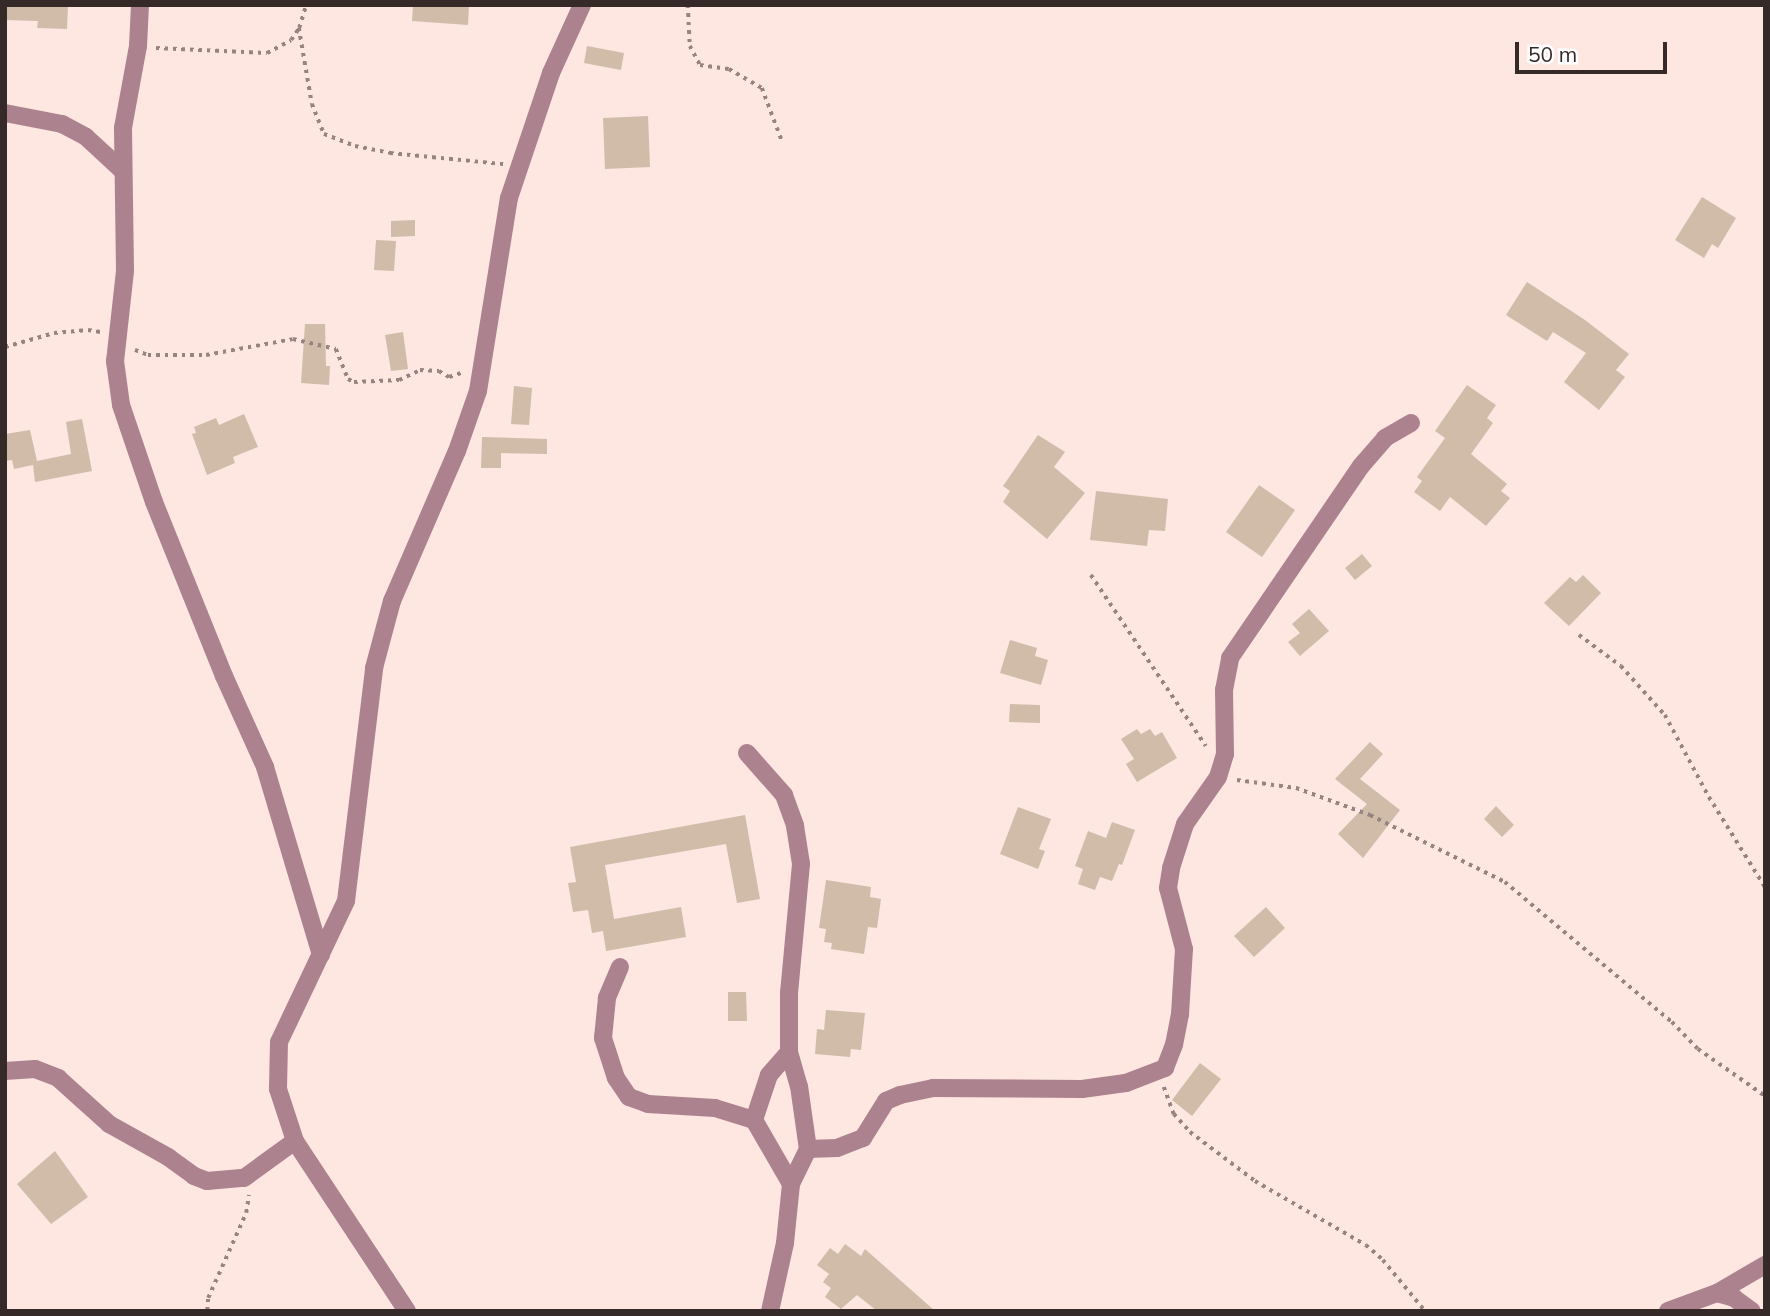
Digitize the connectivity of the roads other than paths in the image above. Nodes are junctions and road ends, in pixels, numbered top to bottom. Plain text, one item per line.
1 (140, 5) edge
2 (582, 5) edge
3 (5, 113) edge
4 (123, 170) junction
5 (1411, 423) dead end
6 (747, 753) dead end
7 (321, 955) junction
8 (620, 967) dead end
9 (789, 1052) junction
10 (5, 1071) edge
11 (754, 1120) junction
12 (295, 1141) junction
13 (808, 1149) junction
14 (791, 1184) junction
15 (1761, 1264) edge
16 (1717, 1293) junction
17 (407, 1311) edge
18 (770, 1311) edge
19 (1668, 1311) edge
20 (1752, 1311) edge

1 - 4 street
2 - 7 street
3 - 4 street
4 - 7 street
5 - 13 street
6 - 9 street
7 - 12 street
8 - 11 street
9 - 11 street
9 - 13 street
10 - 12 street
11 - 14 street
12 - 17 street
13 - 14 street
14 - 18 street
15 - 16 street
16 - 19 street
16 - 20 street

